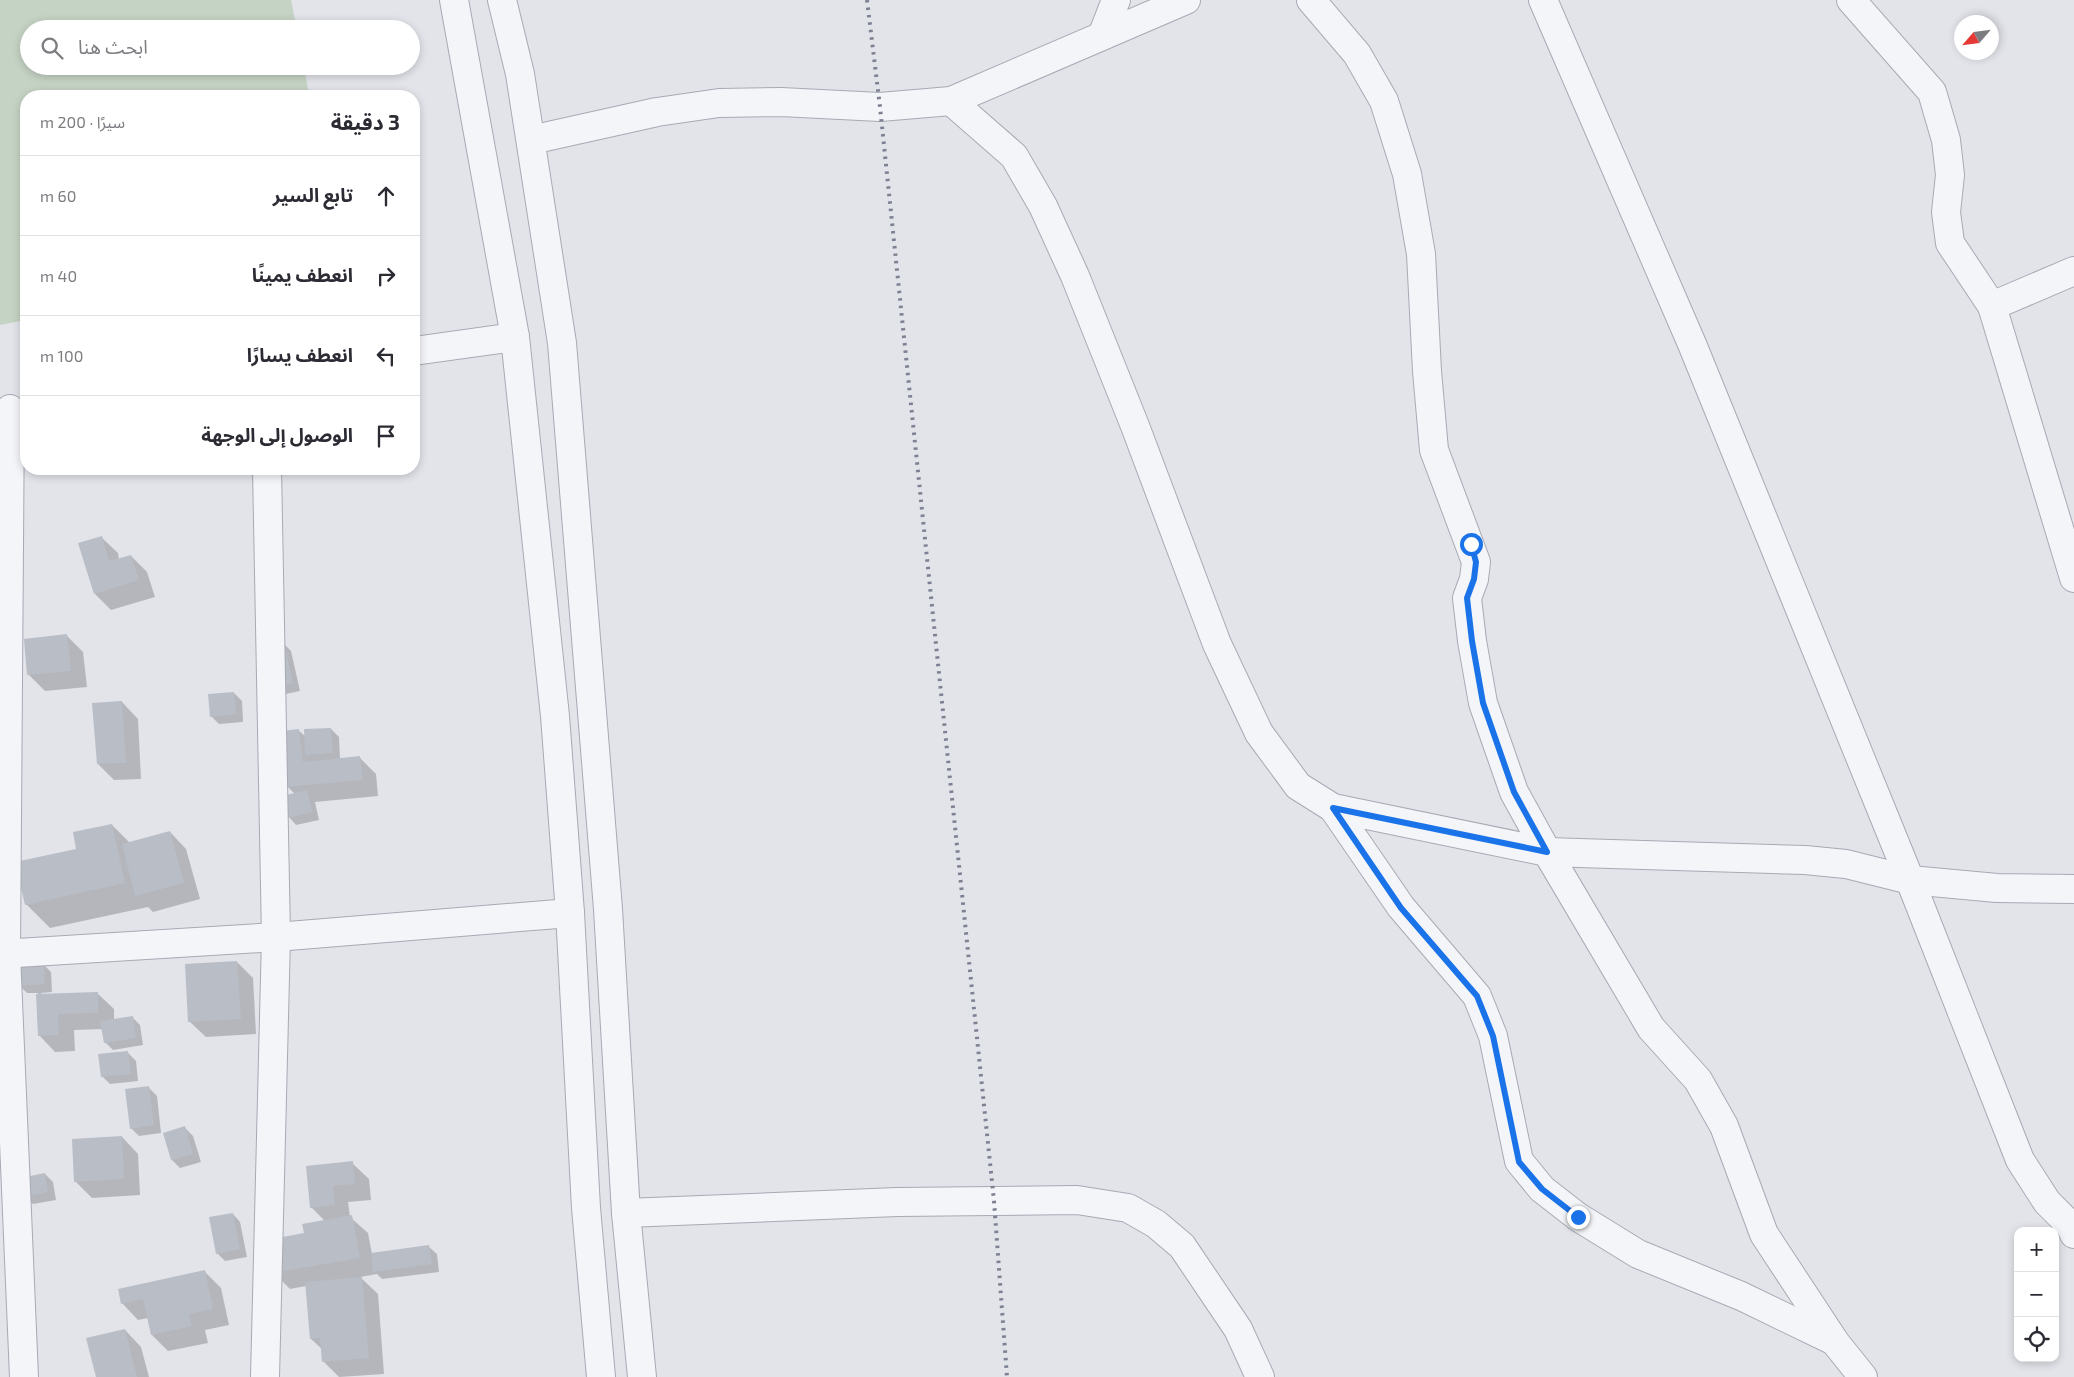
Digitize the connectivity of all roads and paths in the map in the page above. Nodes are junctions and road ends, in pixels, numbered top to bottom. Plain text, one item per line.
1 (454, 0) edge
2 (502, 0) edge
3 (1116, 0) edge
4 (1186, 0) edge
5 (1311, 0) edge
6 (1544, 0) edge
7 (1851, 0) edge
8 (1102, 36) junction
9 (951, 101) junction
10 (531, 140) junction
11 (2074, 271) edge
12 (1992, 306) junction
13 (515, 337) junction
14 (420, 350) edge
15 (12, 409) edge
16 (267, 475) edge
17 (2074, 578) edge
18 (1333, 808) junction
19 (1547, 852) junction
20 (1910, 880) junction
21 (2074, 890) edge
22 (570, 913) junction
23 (276, 937) junction
24 (3, 954) edge
25 (626, 1213) junction
26 (2074, 1234) edge
27 (1835, 1342) junction
28 (24, 1377) edge
29 (265, 1377) edge
30 (601, 1377) edge
31 (642, 1377) edge
32 (1260, 1377) edge
33 (1863, 1377) edge

1 - 13 street
2 - 10 street
3 - 8 street
4 - 8 street
5 - 19 street
6 - 20 street
7 - 12 street
8 - 9 street
9 - 10 street
9 - 18 street
10 - 25 street
11 - 12 street
12 - 17 street
13 - 14 street
13 - 22 street
15 - 24 street
16 - 23 street
18 - 19 street
18 - 27 street
19 - 20 street
19 - 27 street
20 - 21 street
20 - 26 street
22 - 23 street
22 - 30 street
23 - 24 street
23 - 29 street
24 - 28 street
25 - 31 street
25 - 32 street
27 - 33 street

